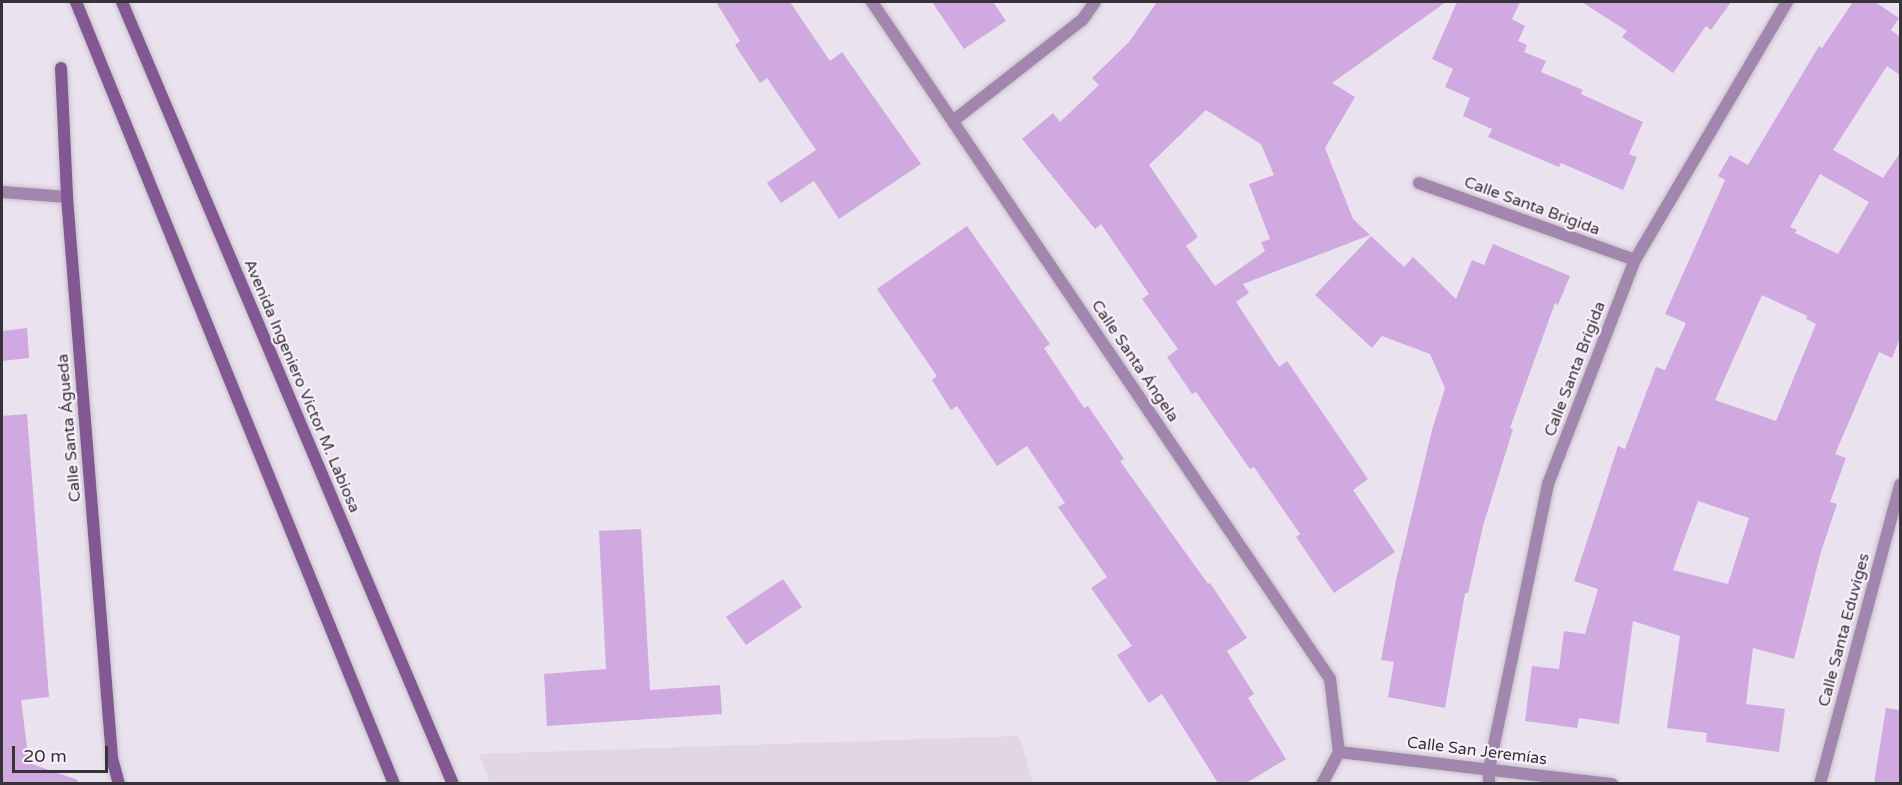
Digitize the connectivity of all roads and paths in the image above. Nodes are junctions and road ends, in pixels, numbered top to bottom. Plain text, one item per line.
1 (76, 2) edge
2 (122, 2) edge
3 (872, 2) edge
4 (1095, 2) edge
5 (1787, 2) edge
6 (61, 68) dead end
7 (952, 121) junction
8 (1419, 183) dead end
9 (2, 192) edge
10 (67, 197) junction
11 (1635, 260) junction
12 (1900, 485) edge
13 (1339, 752) junction
14 (1490, 769) junction
15 (119, 783) edge
16 (394, 783) edge
17 (453, 783) edge
18 (1322, 783) edge
19 (1489, 783) edge
20 (1612, 783) edge
21 (1820, 783) edge

1 - 16 main road
2 - 17 main road, Avenida Ingeniero Víctor M. Labiosa
3 - 7 street, Calle Santa Ángela
4 - 7 street
5 - 11 street, Calle Santa Brígida
6 - 10 main road, Calle Santa Águeda
7 - 13 street, Calle Santa Ángela
8 - 11 street, Calle Santa Brigida
9 - 10 street
10 - 15 main road, Calle Santa Águeda
11 - 14 street, Calle Santa Brígida
12 - 21 street, Calle Santa Eduviges
13 - 14 street, Calle San Jeremías
13 - 18 street
14 - 19 street, Calle Santa Brígida
14 - 20 street, Calle San Jeremías

